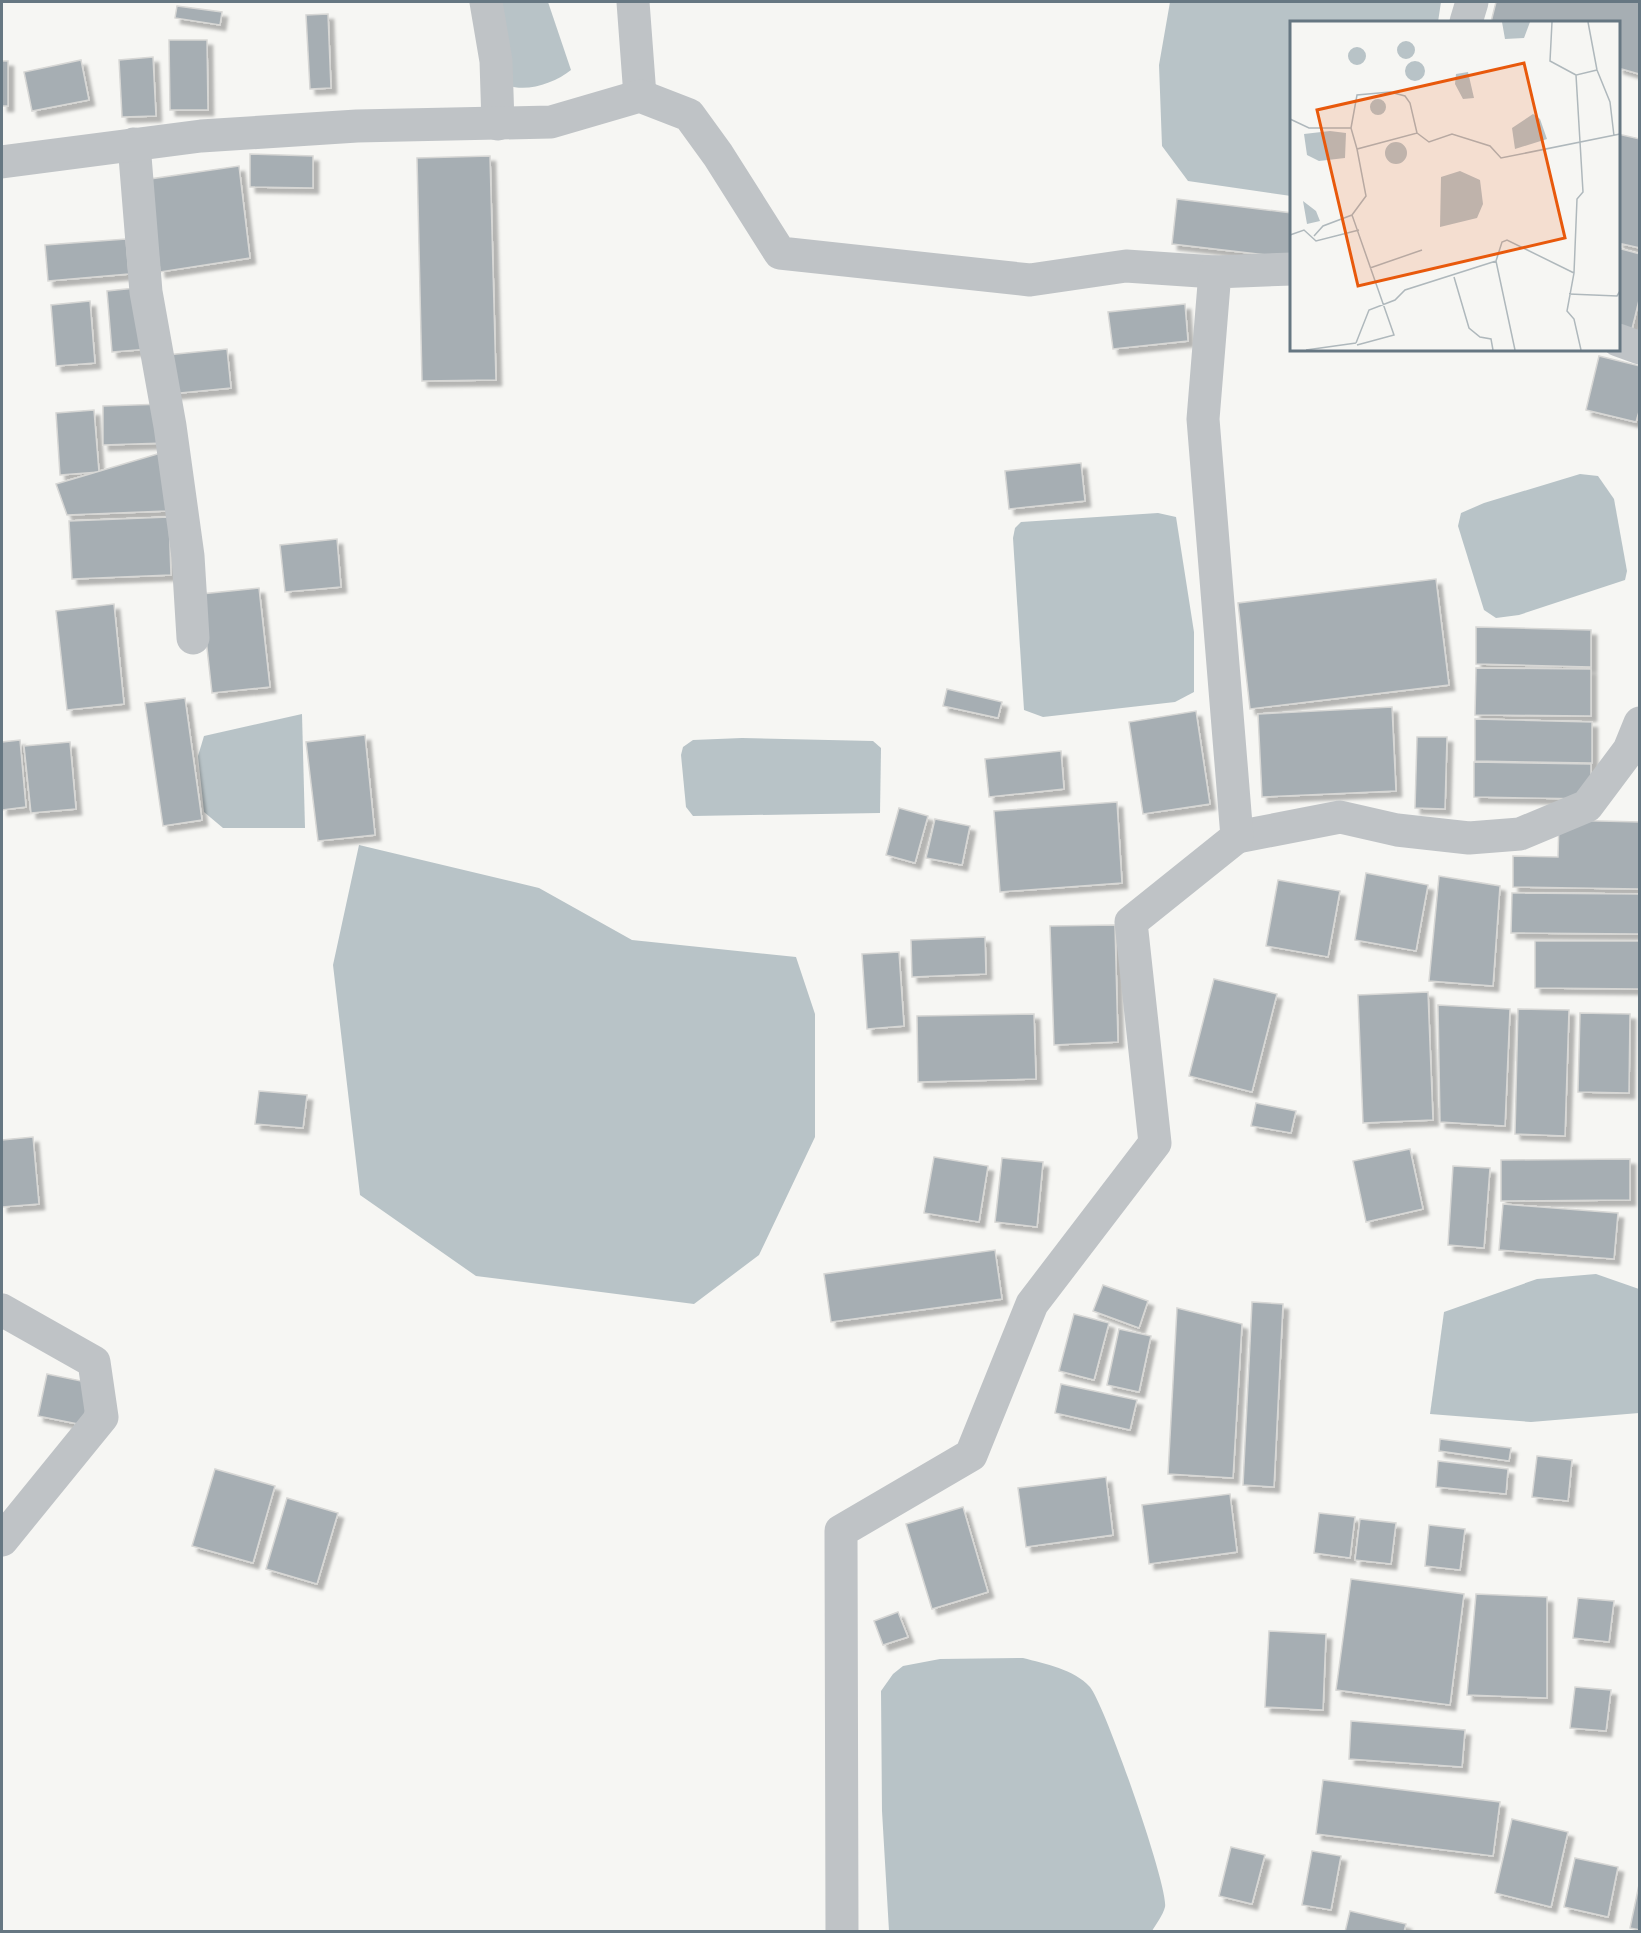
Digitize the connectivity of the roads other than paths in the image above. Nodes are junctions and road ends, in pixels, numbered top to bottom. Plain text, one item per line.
1 (486, 2) edge
2 (633, 2) edge
3 (1472, 2) edge
4 (1466, 21) edge
5 (640, 96) junction
6 (498, 124) junction
7 (134, 144) junction
8 (2, 162) edge
9 (1290, 269) edge
10 (1215, 272) junction
11 (1620, 341) edge
12 (1640, 348) edge
13 (193, 638) dead end
14 (1640, 723) edge
15 (1237, 837) junction
16 (2, 1310) edge
17 (2, 1540) edge
18 (842, 1932) edge

1 - 6 street
2 - 5 street
3 - 4 street
5 - 6 street
5 - 10 street
6 - 7 street
7 - 8 street
7 - 13 street
9 - 10 street
10 - 15 street
11 - 12 street
14 - 15 street
15 - 18 street
16 - 17 street

